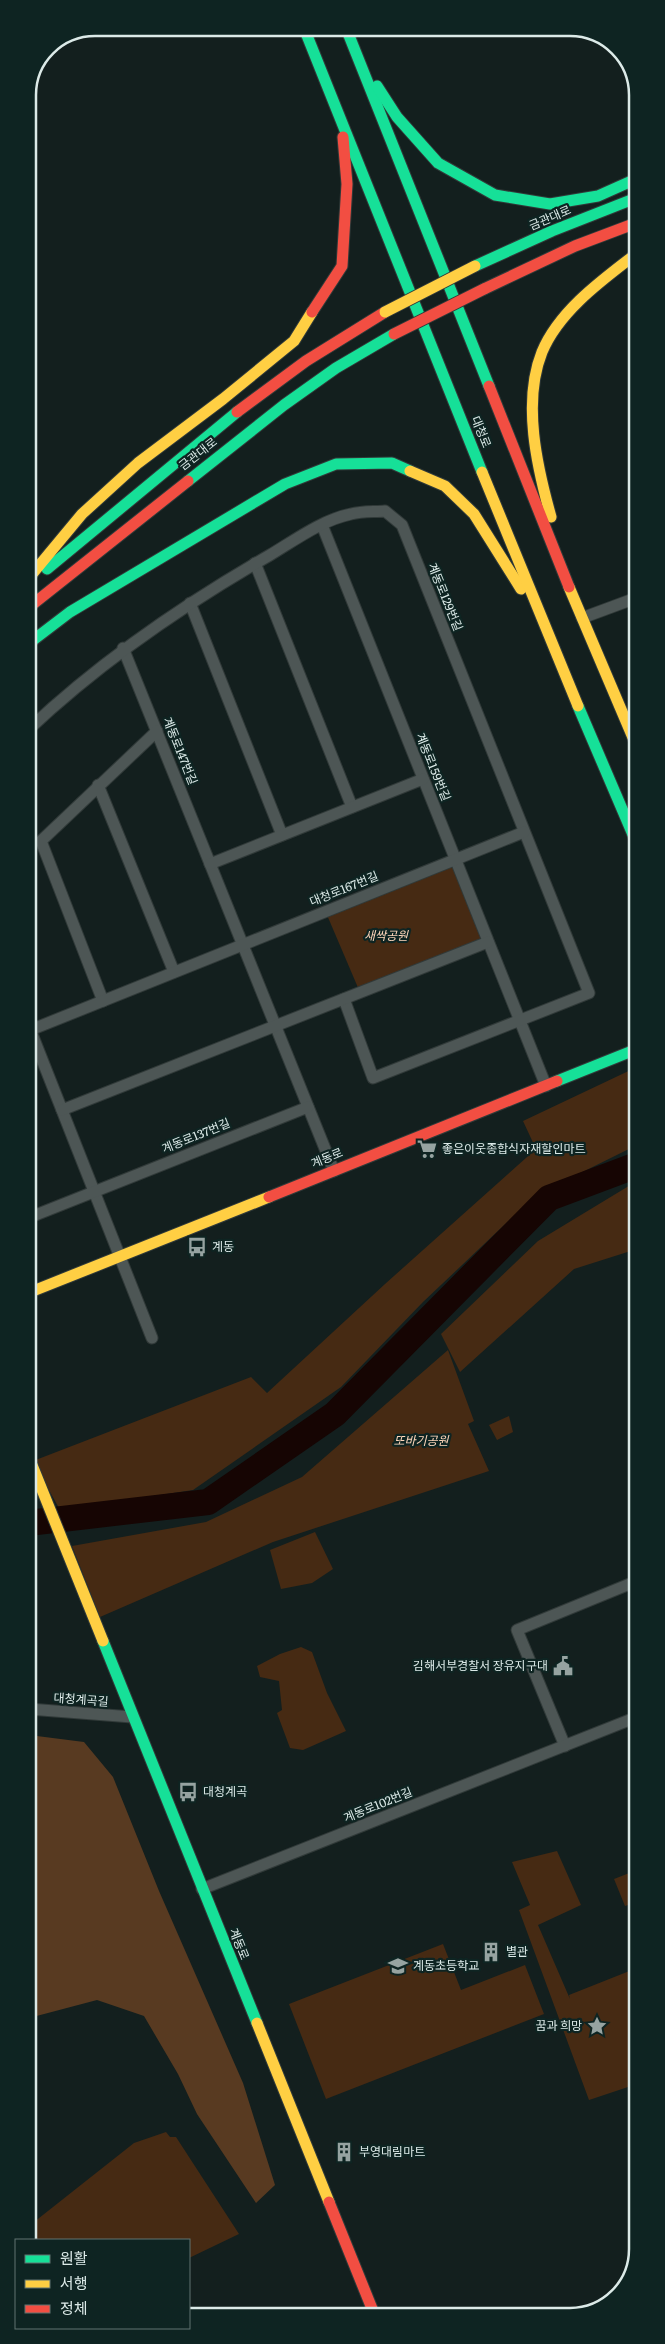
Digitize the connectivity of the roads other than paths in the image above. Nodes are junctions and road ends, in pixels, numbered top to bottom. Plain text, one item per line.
1 (307, 36) edge
2 (349, 36) edge
3 (356, 53) junction
4 (342, 120) junction
5 (629, 183) edge
6 (629, 201) edge
7 (629, 226) edge
8 (629, 259) edge
9 (322, 525) junction
10 (255, 564) junction
11 (36, 569) edge
12 (36, 578) edge
13 (629, 601) edge
14 (36, 602) edge
15 (190, 603) junction
16 (575, 603) junction
17 (582, 618) junction
18 (543, 624) junction
19 (36, 638) edge
20 (124, 648) junction
21 (36, 722) edge
22 (629, 730) edge
23 (157, 731) junction
24 (423, 779) junction
25 (98, 785) junction
26 (352, 807) junction
27 (629, 825) edge
28 (524, 832) junction
29 (282, 835) junction
30 (455, 860) junction
31 (210, 864) junction
32 (488, 942) junction
33 (243, 945) junction
34 (174, 972) junction
35 (344, 999) junction
36 (104, 1001) junction
37 (520, 1020) junction
38 (36, 1025) edge
39 (276, 1026) junction
40 (36, 1045) edge
41 (629, 1052) edge
42 (546, 1086) junction
43 (308, 1107) junction
44 (62, 1110) junction
45 (334, 1171) junction
46 (94, 1192) junction
47 (36, 1215) edge
48 (120, 1256) junction
49 (36, 1290) edge
50 (152, 1338) dead end
51 (36, 1475) edge
52 (629, 1584) edge
53 (36, 1710) edge
54 (132, 1717) junction
55 (629, 1720) edge
56 (565, 1746) junction
57 (202, 1889) junction
58 (372, 2308) edge

1 - 4 main road, 대청로
2 - 3 main road, 대청로
3 - 5 main road
3 - 16 main road, 대청로
4 - 11 main road
4 - 18 main road, 대청로
6 - 12 main road, 금관대로, bridge
7 - 14 main road, 금관대로, bridge
8 - 16 main road
9 - 10 street, 계동로129번길
9 - 24 street, 계동로159번길
9 - 28 street, 계동로129번길
10 - 15 street, 계동로129번길
10 - 26 street
13 - 17 street
15 - 20 street, 계동로129번길
15 - 29 street
16 - 17 main road, 대청로
17 - 22 main road, 대청로
18 - 19 main road
18 - 27 main road, 대청로
20 - 21 street, 계동로129번길
20 - 23 street, 계동로147번길
23 - 25 street
23 - 31 street, 계동로147번길
24 - 26 street
24 - 30 street, 계동로159번길
25 - 34 street
25 - 36 street
26 - 29 street
28 - 30 street, 대청로167번길
28 - 37 street
29 - 31 street
30 - 32 street, 계동로159번길
30 - 33 street, 대청로167번길
31 - 33 street, 계동로147번길
32 - 35 street
32 - 37 street, 계동로159번길
33 - 34 street, 대청로167번길
33 - 39 street, 계동로147번길
34 - 36 street, 대청로167번길
35 - 37 street
35 - 39 street
36 - 38 street, 대청로167번길
37 - 42 street, 계동로159번길
39 - 43 street, 계동로147번길
39 - 44 street
40 - 44 street
41 - 42 main road, 계동로
42 - 45 main road, 계동로
43 - 45 street, 계동로147번길
43 - 46 street, 계동로137번길
44 - 46 street
45 - 48 main road, 계동로
46 - 47 street, 계동로137번길
46 - 48 street
48 - 49 main road, 계동로
48 - 50 street
51 - 54 main road, 계동로
52 - 56 street
53 - 54 street, 대청계곡길
54 - 57 main road, 계동로
55 - 56 street, 계동로102번길
56 - 57 street, 계동로102번길
57 - 58 main road, 계동로

